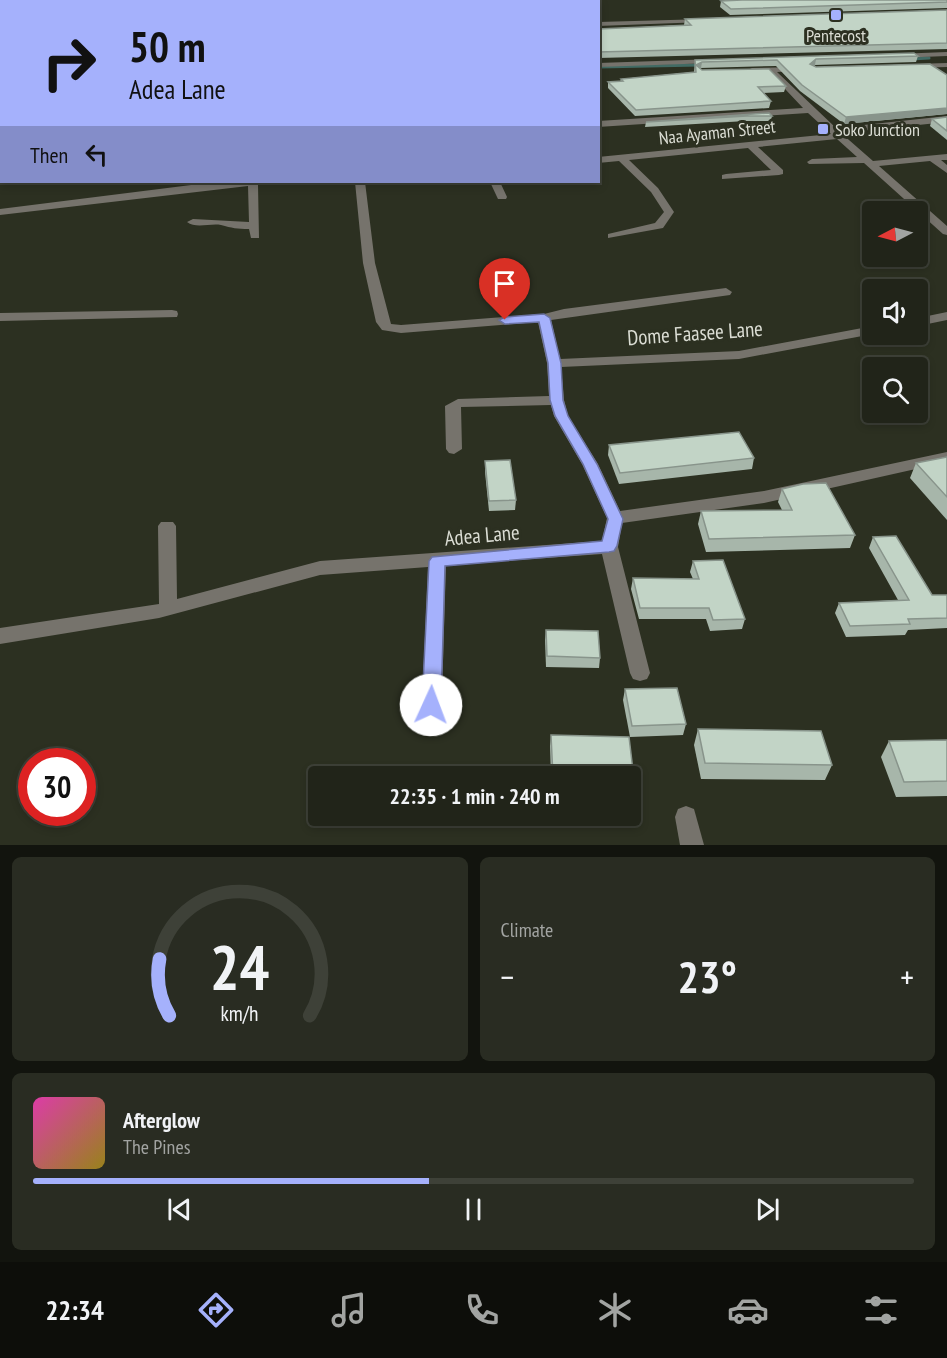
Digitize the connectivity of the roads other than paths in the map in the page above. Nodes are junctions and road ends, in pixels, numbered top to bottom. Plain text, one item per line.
1 (714, 20) edge
2 (600, 24) edge
3 (947, 54) edge
4 (882, 56) edge
5 (720, 61) edge
6 (600, 65) edge
7 (947, 65) edge
8 (907, 66) edge
9 (804, 69) edge
10 (771, 70) junction
11 (748, 71) edge
12 (615, 74) dead end
13 (635, 74) dead end
14 (810, 110) junction
15 (947, 119) edge
16 (600, 124) edge
17 (837, 133) junction
18 (750, 145) junction
19 (947, 157) edge
20 (932, 158) junction
21 (623, 159) junction
22 (600, 160) edge
23 (812, 162) dead end
24 (868, 162) junction
25 (947, 170) edge
26 (726, 177) dead end
27 (245, 183) edge
28 (253, 183) edge
29 (360, 183) edge
30 (495, 183) edge
31 (502, 197) dead end
32 (0, 212) edge
33 (193, 222) dead end
34 (947, 232) edge
35 (612, 236) dead end
36 (726, 292) dead end
37 (172, 314) dead end
38 (947, 316) edge
39 (0, 317) edge
40 (544, 318) junction
41 (928, 320) edge
42 (862, 332) edge
43 (554, 363) junction
44 (557, 400) junction
45 (454, 449) dead end
46 (947, 458) edge
47 (615, 519) junction
48 (167, 526) dead end
49 (609, 546) junction
50 (437, 561) junction
51 (168, 609) junction
52 (0, 636) edge
53 (640, 674) dead end
54 (431, 725) dead end
55 (686, 817) dead end
56 (692, 845) edge

1 - 2 street
3 - 4 street
5 - 6 street
7 - 8 street
9 - 10 street
10 - 11 street
10 - 14 street
12 - 13 street
14 - 16 street
14 - 17 street
15 - 17 street, Naa Ayaman Street
17 - 18 street, Naa Ayaman Street
17 - 24 street
18 - 21 street, Naa Ayaman Street
18 - 26 street
19 - 20 street
20 - 24 street
20 - 25 street
21 - 22 street, Naa Ayaman Street
21 - 35 street
23 - 24 street
24 - 34 street
27 - 32 street
28 - 33 street
29 - 40 street
30 - 31 street
36 - 40 street
37 - 39 street
38 - 41 street
40 - 43 street
42 - 43 street, Dome Faasee Lane
43 - 44 street
44 - 45 street
44 - 47 street
46 - 47 street
47 - 49 street
48 - 51 street
49 - 50 street, Adea Lane
49 - 53 street
50 - 51 street, Adea Lane
50 - 54 street
51 - 52 street, Adea Lane
55 - 56 street

